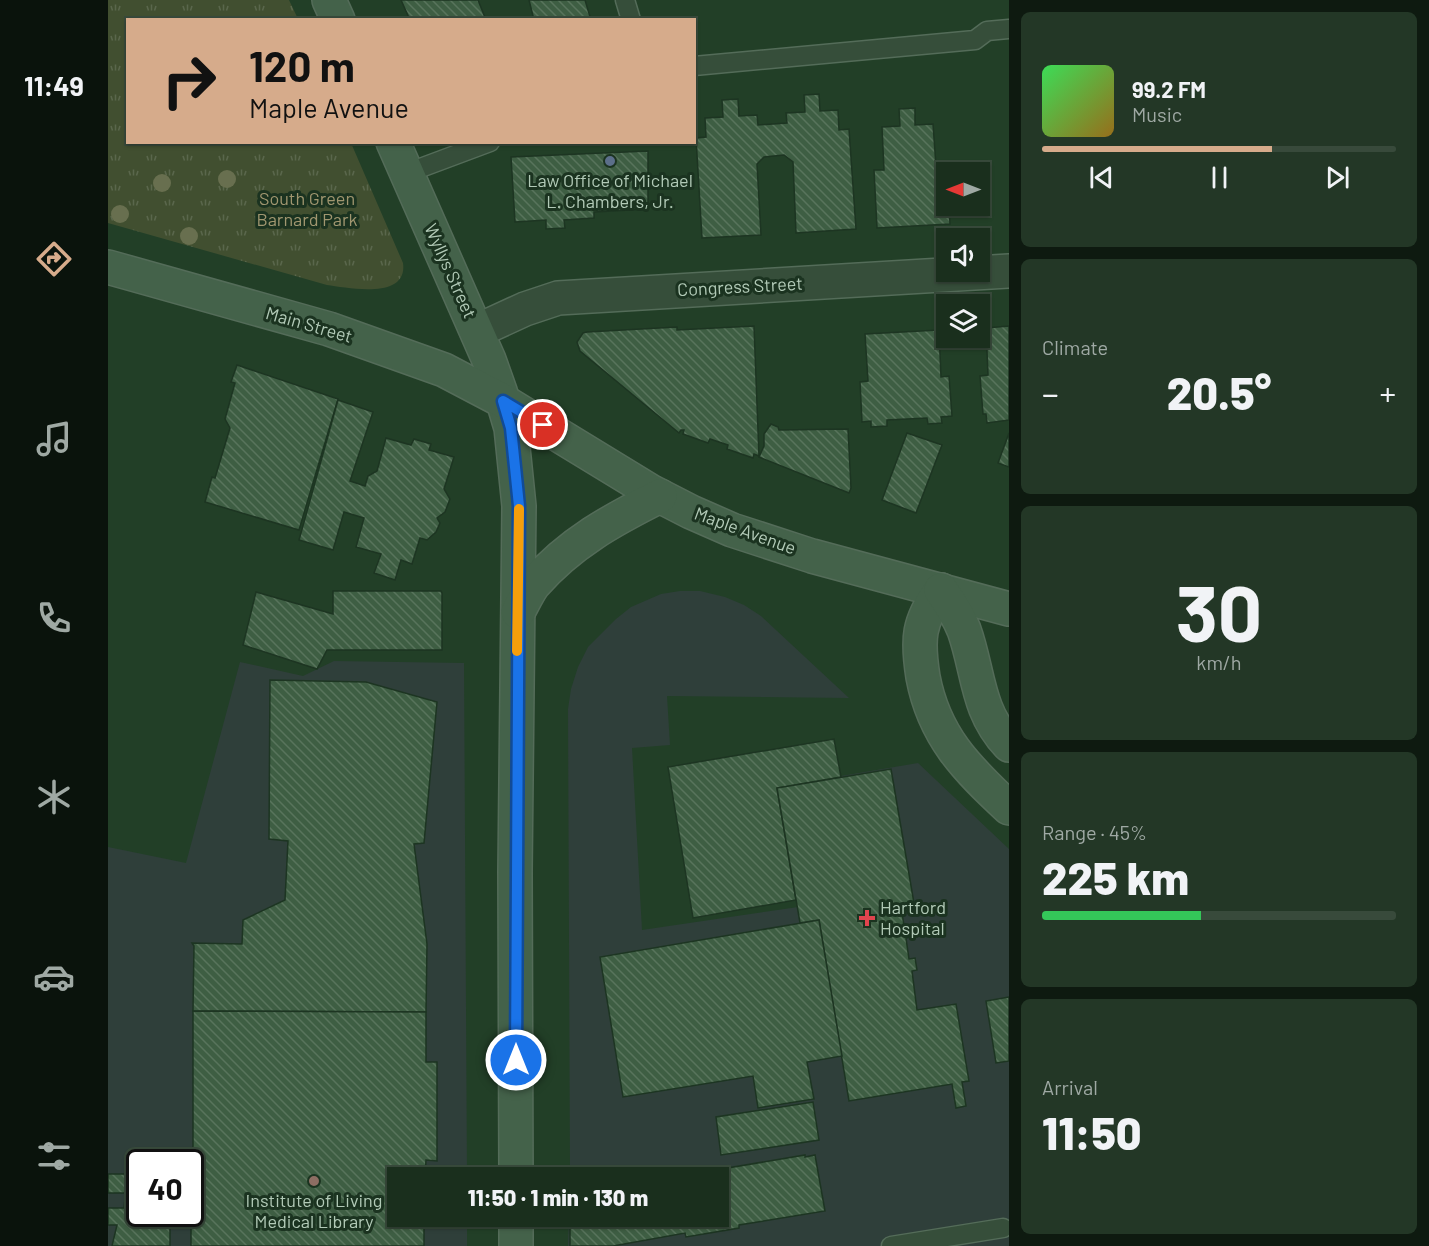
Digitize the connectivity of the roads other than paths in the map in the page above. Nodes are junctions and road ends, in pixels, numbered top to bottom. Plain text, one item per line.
1 (329, 0) edge
2 (626, 0) edge
3 (337, 18) edge
4 (630, 18) edge
5 (1009, 28) edge
6 (696, 66) edge
7 (394, 144) edge
8 (485, 144) edge
9 (407, 173) junction
10 (108, 267) edge
11 (1009, 271) edge
12 (477, 331) junction
13 (503, 401) junction
14 (660, 496) junction
15 (940, 590) junction
16 (1009, 609) edge
17 (518, 612) junction
18 (1009, 745) edge
19 (1009, 808) edge
20 (516, 1167) edge
21 (516, 1227) edge
22 (1003, 1228) dead end
23 (516, 1246) edge
24 (891, 1246) edge

1 - 3 main road
2 - 4 lane
5 - 6 lane
7 - 9 main road, Wyllys Street
8 - 9 lane
9 - 12 main road, Wyllys Street
10 - 13 main road, Main Street
11 - 12 street, Congress Street
12 - 13 main road, Wyllys Street
13 - 14 main road, Maple Avenue
13 - 17 main road, Wyllys Street
14 - 15 main road, Maple Avenue
14 - 17 main road
15 - 16 main road, Maple Avenue
15 - 18 main road
15 - 19 main road
17 - 20 main road, Wyllys Street
21 - 23 main road
22 - 24 lane

